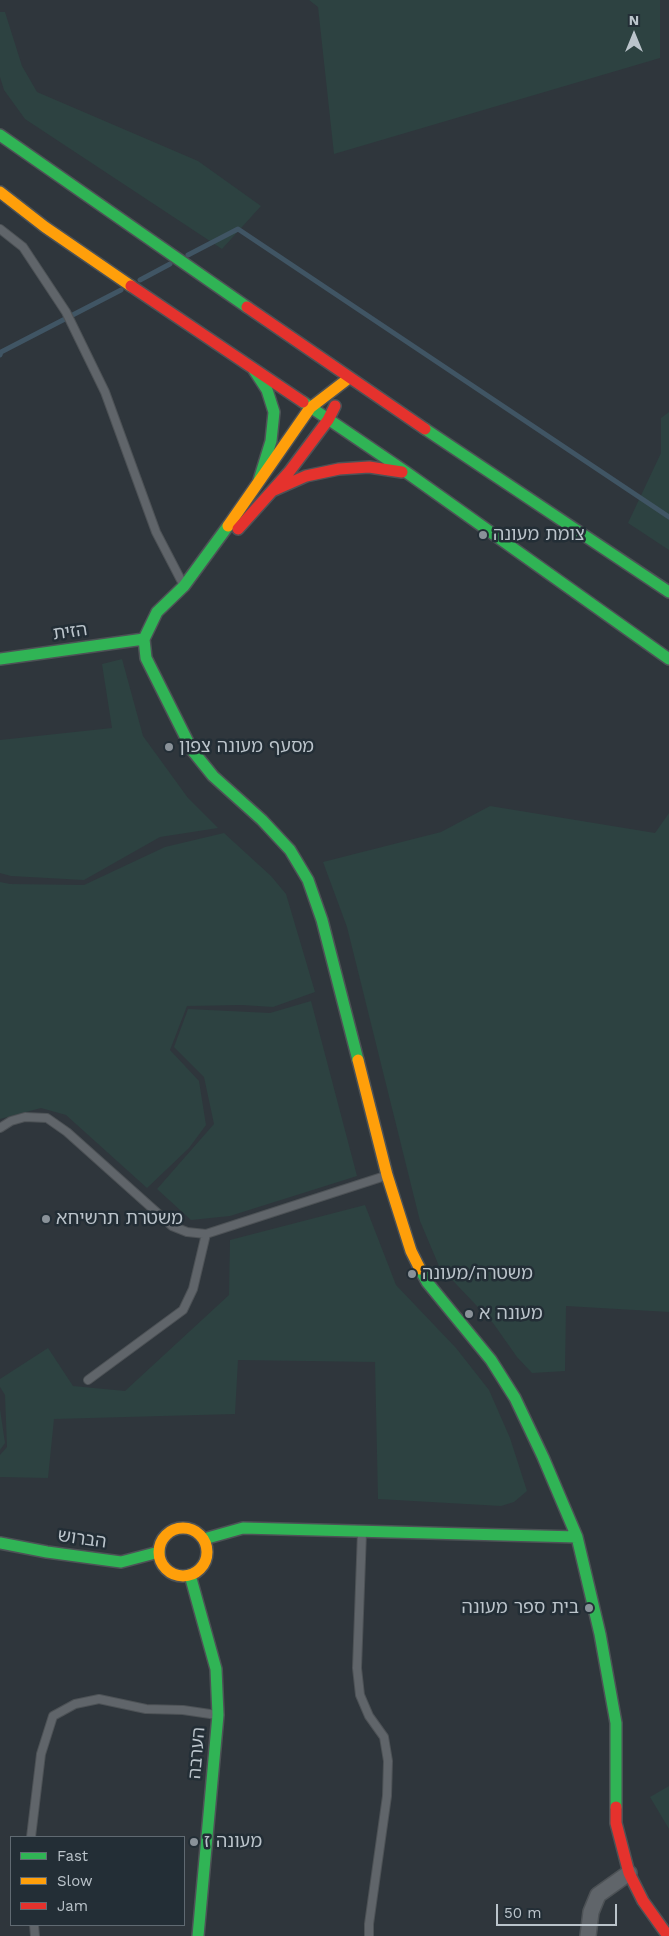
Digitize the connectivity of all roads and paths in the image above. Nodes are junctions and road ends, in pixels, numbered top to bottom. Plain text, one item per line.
1 (0, 122) edge
2 (0, 135) edge
3 (25, 154) junction
4 (0, 192) edge
5 (0, 229) edge
6 (250, 365) junction
7 (349, 378) junction
8 (310, 408) junction
9 (328, 420) junction
10 (406, 472) junction
11 (259, 480) junction
12 (272, 491) junction
13 (202, 563) junction
14 (184, 586) junction
15 (669, 592) edge
16 (144, 639) junction
17 (669, 659) edge
18 (0, 660) edge
19 (0, 1128) edge
20 (387, 1175) junction
21 (206, 1234) junction
22 (88, 1380) dead end
23 (362, 1532) junction
24 (577, 1537) junction
25 (204, 1539) junction
26 (0, 1543) edge
27 (159, 1552) junction
28 (190, 1576) junction
29 (218, 1715) junction
30 (31, 1836) edge
31 (629, 1873) junction
32 (198, 1936) edge
33 (369, 1936) edge
34 (588, 1936) edge
35 (668, 1936) edge

1 - 3 main road
2 - 3 main road
3 - 7 main road
4 - 6 main road
5 - 14 lane
6 - 8 main road
6 - 11 main road
7 - 8 main road
7 - 9 main road
7 - 15 main road
8 - 9 main road
8 - 11 main road
9 - 10 main road
9 - 12 main road
10 - 12 main road
10 - 17 main road
11 - 13 main road
12 - 13 main road
13 - 14 main road
14 - 16 main road
16 - 18 main road, הזית
16 - 20 main road
19 - 21 lane
20 - 21 lane
20 - 24 main road
21 - 22 lane
23 - 24 main road
23 - 25 main road
23 - 33 lane
24 - 31 main road
25 - 27 main road
25 - 28 main road
26 - 27 main road, הברוש
27 - 28 main road
28 - 29 main road, הערבה
29 - 30 lane
29 - 32 main road, הערבה
31 - 34 street
31 - 35 main road

